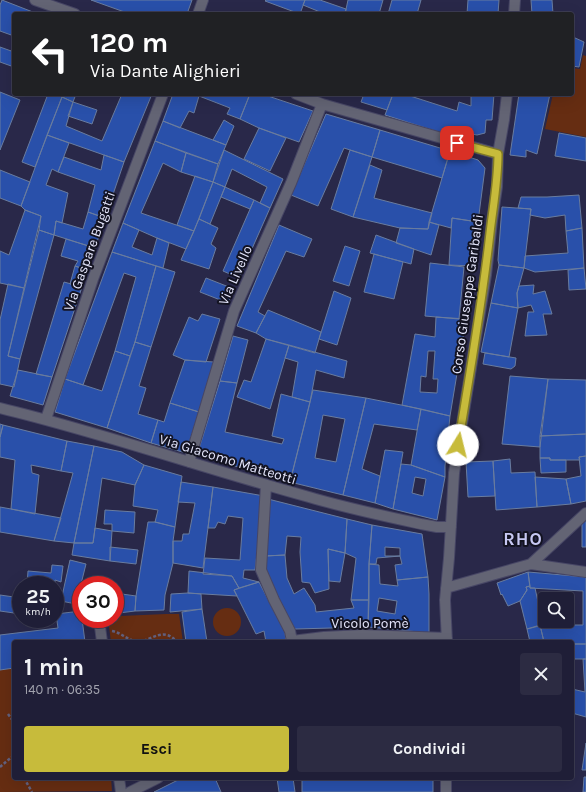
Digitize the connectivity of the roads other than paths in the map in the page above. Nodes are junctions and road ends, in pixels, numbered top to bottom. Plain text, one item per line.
1 (35, 0) edge
2 (203, 0) edge
3 (515, 0) edge
4 (69, 12) edge
5 (199, 12) edge
6 (514, 12) edge
7 (162, 96) edge
8 (301, 96) edge
9 (507, 96) edge
10 (322, 104) junction
11 (498, 154) junction
12 (0, 408) edge
13 (46, 419) junction
14 (189, 462) junction
15 (266, 485) junction
16 (586, 513) edge
17 (451, 527) junction
18 (531, 564) junction
19 (586, 572) edge
20 (446, 588) junction
21 (292, 640) edge
22 (300, 640) edge
23 (447, 640) edge
24 (119, 780) edge
25 (154, 780) edge
26 (446, 780) edge
27 (121, 792) edge
28 (130, 792) edge
29 (446, 792) edge

1 - 4 street
2 - 5 street
3 - 6 street
7 - 13 street, Via Gaspare Bugatti
8 - 10 street
9 - 11 street, Corso Giuseppe Garibaldi
10 - 11 street
10 - 14 street, Via Livello
11 - 17 street, Corso Giuseppe Garibaldi
12 - 13 street, Via Giacomo Matteotti
13 - 14 street, Via Giacomo Matteotti
14 - 15 street, Via Giacomo Matteotti
15 - 17 street, Via Giacomo Matteotti
15 - 21 street, Vicolo Pomè
16 - 18 street
17 - 20 street, Corso Giuseppe Garibaldi
18 - 19 street
18 - 20 street
20 - 23 street, Corso Giuseppe Garibaldi
22 - 23 street, Vicolo Pomè
24 - 27 street
25 - 28 street
26 - 29 street

